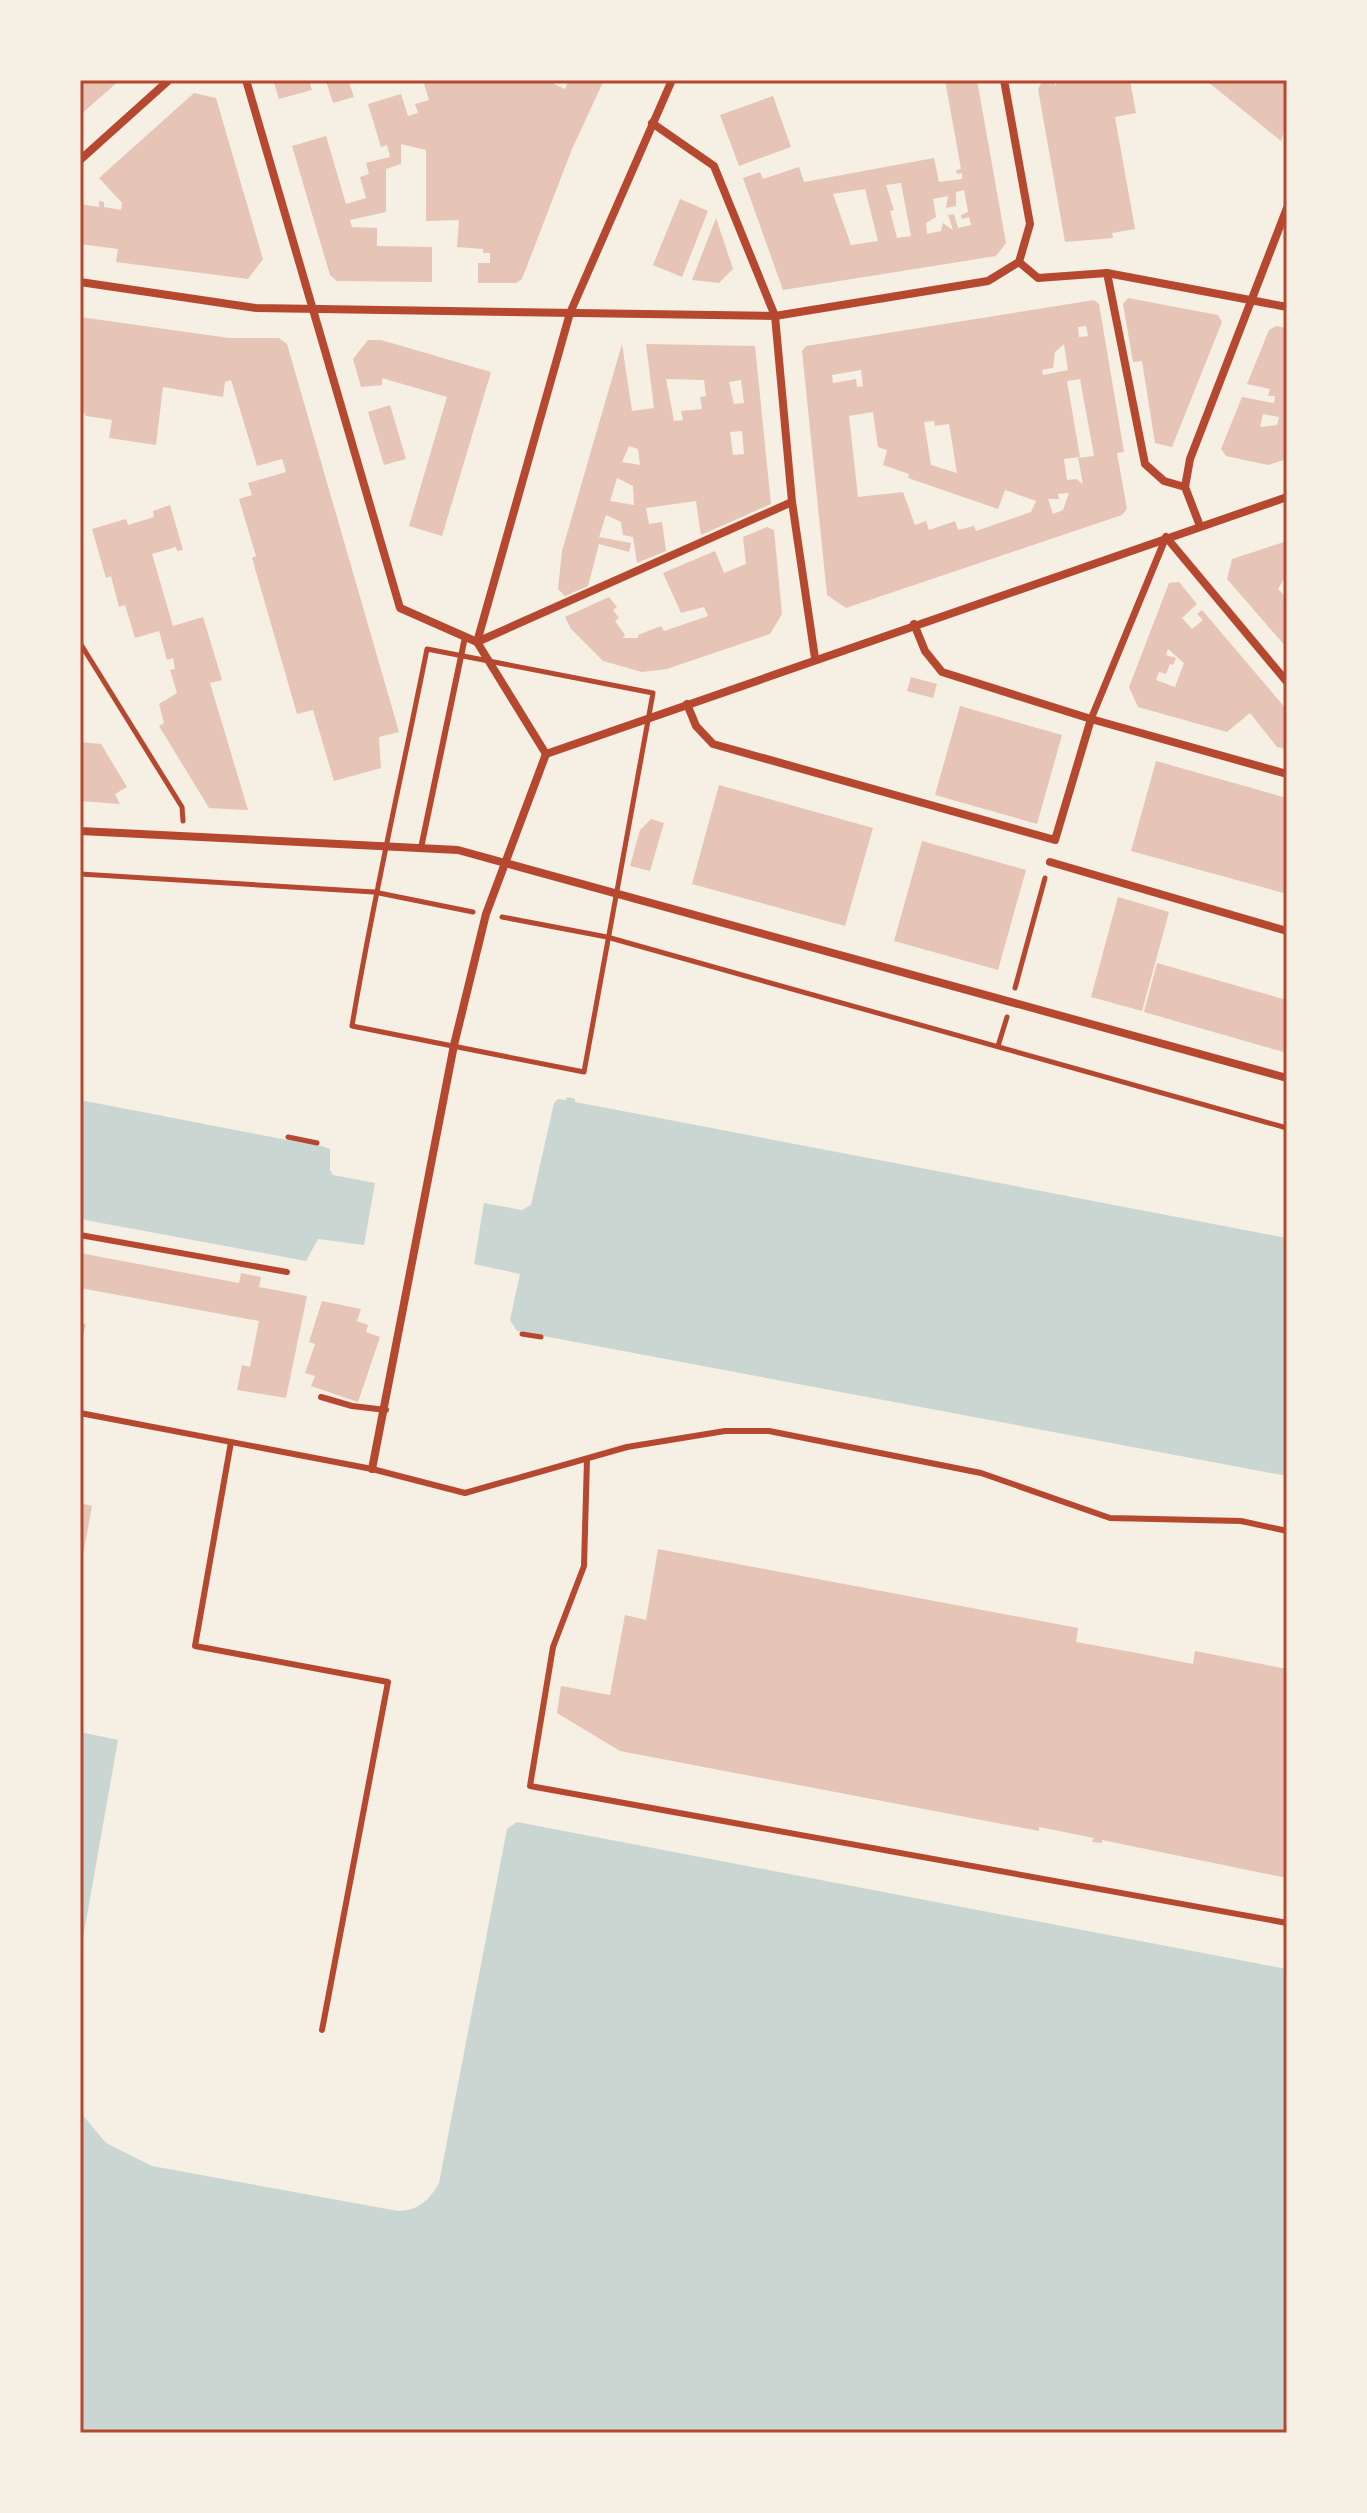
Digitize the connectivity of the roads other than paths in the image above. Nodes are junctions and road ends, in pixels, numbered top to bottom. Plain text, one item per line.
1 (169, 80) edge
2 (246, 80) edge
3 (672, 80) edge
4 (1004, 80) edge
5 (652, 123) junction
6 (80, 160) edge
7 (1287, 208) edge
8 (1019, 262) junction
9 (1107, 273) junction
10 (80, 282) edge
11 (1254, 301) junction
12 (1287, 307) edge
13 (313, 308) junction
14 (570, 313) junction
15 (775, 316) junction
16 (1185, 487) junction
17 (1287, 497) edge
18 (792, 502) junction
19 (1200, 526) junction
20 (1166, 537) junction
21 (914, 624) junction
22 (465, 637) junction
23 (477, 642) junction
24 (815, 658) junction
25 (1287, 682) edge
26 (687, 704) junction
27 (1091, 719) junction
28 (546, 754) junction
29 (1287, 774) edge
30 (80, 831) edge
31 (421, 848) junction
32 (505, 861) junction
33 (1050, 862) road end
34 (1287, 931) edge
35 (1287, 1078) edge
36 (80, 1235) edge
37 (287, 1272) dead end
38 (321, 1397) dead end
39 (386, 1410) junction
40 (80, 1413) edge
41 (231, 1442) junction
42 (587, 1459) junction
43 (372, 1469) junction
44 (1287, 1531) edge
45 (1287, 1923) edge
46 (322, 2030) dead end

1 - 6 street
2 - 13 street
3 - 5 street
4 - 8 street
5 - 14 street
5 - 15 street
7 - 11 street
8 - 9 street
8 - 15 street
9 - 11 street
9 - 16 street
10 - 13 street
11 - 12 street
11 - 16 street
13 - 14 street
13 - 22 street
14 - 15 street
14 - 23 street
15 - 18 street
16 - 19 street
17 - 19 street
18 - 23 street
18 - 24 street
19 - 20 street
20 - 21 street
20 - 25 street
20 - 27 street
21 - 24 street
21 - 27 street
22 - 23 street
22 - 31 lane
23 - 28 street
24 - 26 street
26 - 27 street
26 - 28 street
27 - 29 street
28 - 32 street
30 - 31 street
31 - 32 street
32 - 35 street
32 - 39 street
33 - 34 street
36 - 37 lane
38 - 39 lane
39 - 43 street
40 - 41 lane
41 - 43 lane
41 - 46 lane
42 - 43 lane
42 - 44 lane
42 - 45 lane

